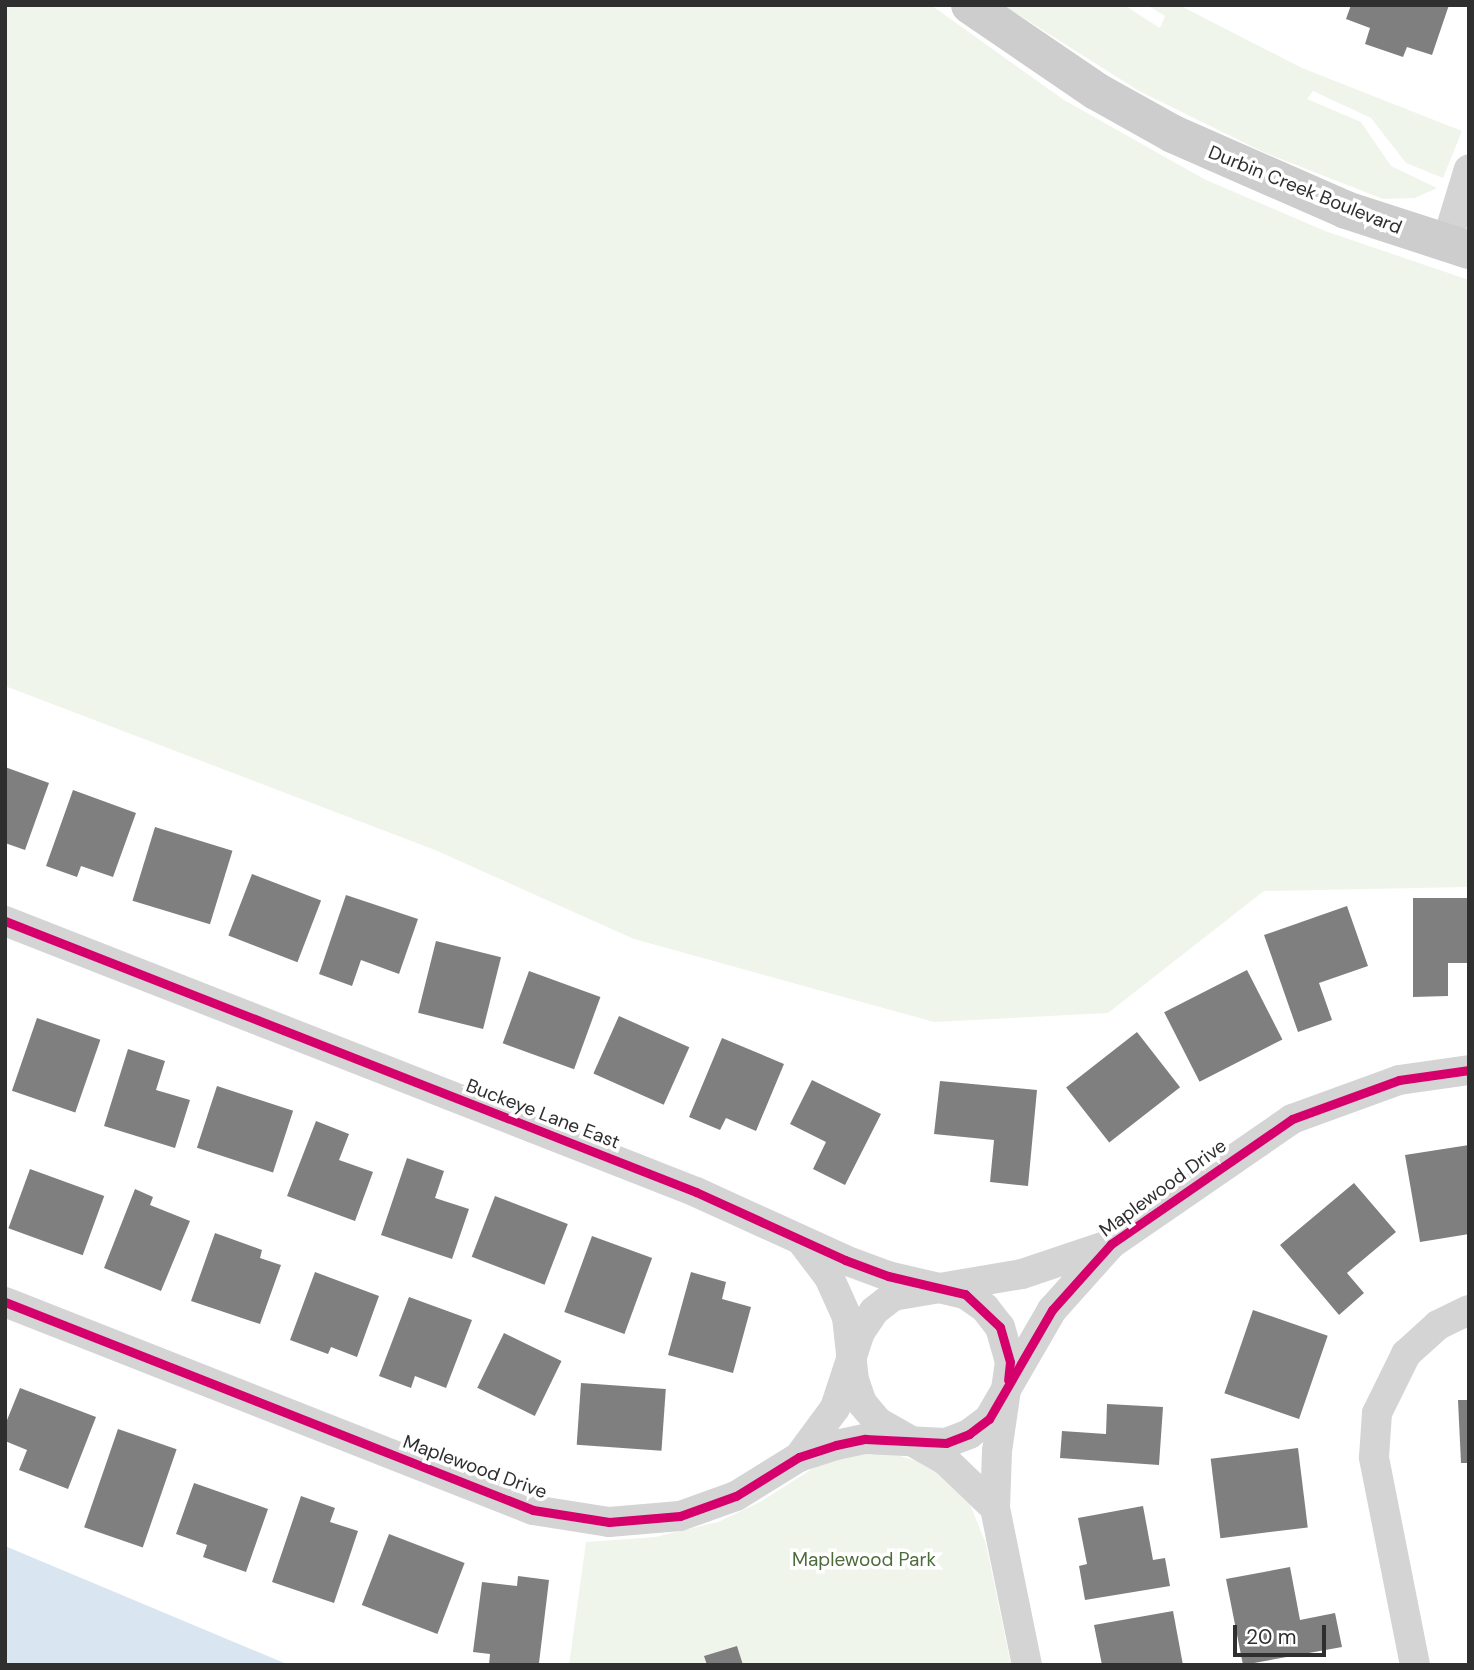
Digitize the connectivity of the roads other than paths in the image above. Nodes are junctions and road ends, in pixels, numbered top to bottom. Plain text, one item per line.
1 (970, 5) edge
2 (1469, 169) edge
3 (1457, 247) edge
4 (5, 922) edge
5 (1469, 1070) edge
6 (801, 1240) junction
7 (1111, 1244) junction
8 (932, 1287) junction
9 (5, 1303) edge
10 (1469, 1310) edge
11 (853, 1363) junction
12 (1007, 1387) junction
13 (910, 1441) junction
14 (799, 1457) junction
15 (995, 1508) junction
16 (1027, 1665) edge
17 (1415, 1665) edge

1 - 3 street, Durbin Creek Boulevard
2 - 3 street
4 - 6 street, Buckeye Lane East
5 - 7 street, Maplewood Drive
6 - 8 street, Buckeye Lane East
6 - 11 street, Buckeye Lane East
7 - 8 street, Maplewood Drive
7 - 12 street, Maplewood Drive
8 - 11 street, Maplewood Drive
8 - 12 street, Buckeye Lane East
9 - 14 street, Maplewood Drive
10 - 17 street
11 - 13 street, Maplewood Drive
11 - 14 street, Maplewood Drive
12 - 13 street, Maplewood Drive
12 - 15 street, Buckeye Lane East
13 - 14 street, Maplewood Drive
13 - 15 street
15 - 16 street, Buckeye Lane East

